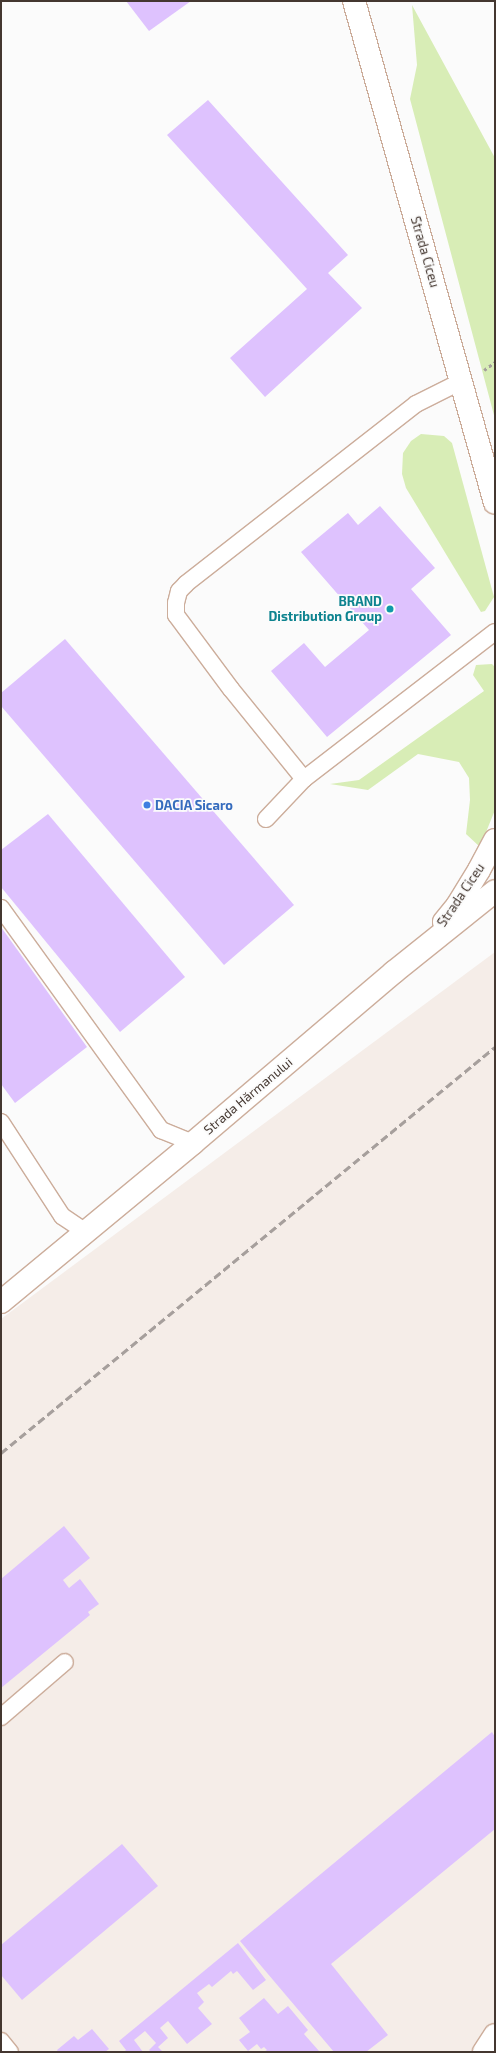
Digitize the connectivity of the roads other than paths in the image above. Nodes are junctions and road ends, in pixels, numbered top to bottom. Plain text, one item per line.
1 (354, 1) edge
2 (471, 377) junction
3 (495, 503) edge
4 (495, 632) edge
5 (304, 779) junction
6 (266, 819) dead end
7 (495, 840) edge
8 (495, 891) edge
9 (1, 908) edge
10 (424, 948) junction
11 (1, 1122) edge
12 (193, 1143) junction
13 (86, 1232) junction
14 (1, 1302) edge
15 (64, 1662) dead end
16 (1, 1717) edge
17 (495, 2035) edge
18 (1, 2041) edge
19 (10, 2052) edge
20 (484, 2052) edge

1 - 2 main road, Strada Ciceu
2 - 3 main road, Strada Ciceu
2 - 5 lane
4 - 5 lane
5 - 6 lane
7 - 10 main road, Strada Ciceu
8 - 10 main road, Strada Hărmanului
9 - 12 lane
10 - 12 main road, Strada Hărmanului
11 - 13 lane
12 - 13 main road, Strada Hărmanului
13 - 14 main road, Strada Hărmanului
15 - 16 lane
17 - 20 main road
18 - 19 lane

